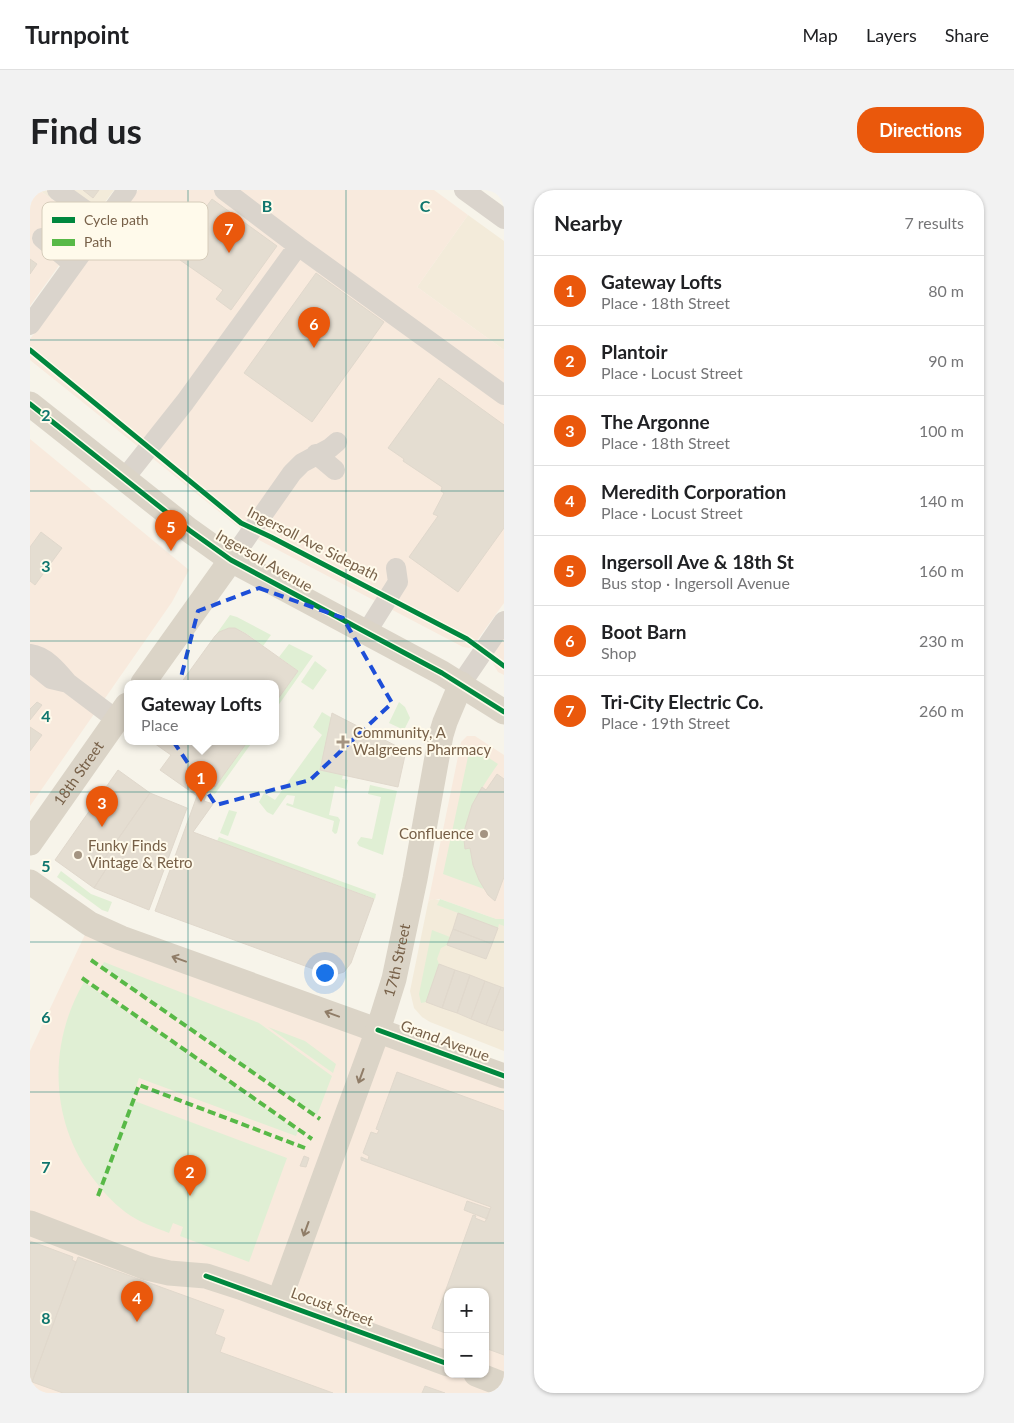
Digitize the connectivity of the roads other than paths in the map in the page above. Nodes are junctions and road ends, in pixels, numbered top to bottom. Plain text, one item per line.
1 (57, 190) edge
2 (127, 190) edge
3 (224, 190) edge
4 (464, 190) edge
5 (74, 202) edge
6 (118, 202) edge
7 (504, 218) edge
8 (298, 246) junction
9 (68, 260) edge
10 (76, 260) edge
11 (73, 264) junction
12 (30, 324) edge
13 (504, 395) edge
14 (30, 404) edge
15 (337, 442) dead end
16 (316, 454) junction
17 (335, 470) dead end
18 (124, 479) junction
19 (231, 560) junction
20 (396, 568) dead end
21 (504, 621) edge
22 (366, 633) junction
23 (30, 654) edge
24 (30, 662) edge
25 (145, 680) edge
26 (68, 684) junction
27 (461, 684) junction
28 (122, 712) edge
29 (504, 712) edge
30 (30, 843) edge
31 (30, 882) edge
32 (378, 1030) junction
33 (504, 1076) edge
34 (30, 1223) edge
35 (279, 1301) junction
36 (444, 1363) edge
37 (486, 1378) edge
38 (504, 1385) edge

1 - 5 street
2 - 6 street
3 - 8 street
4 - 7 street
8 - 13 street
8 - 18 street
9 - 11 street
10 - 11 street
11 - 12 street
14 - 18 main road, Ingersoll Avenue
15 - 16 street
16 - 17 street
16 - 19 street
18 - 19 main road, Ingersoll Avenue
19 - 22 main road, Ingersoll Avenue
19 - 25 main road
20 - 22 street
21 - 27 street, 17th Street
22 - 27 main road, Ingersoll Avenue
23 - 26 street
24 - 26 street
26 - 28 street
27 - 29 main road, Ingersoll Avenue
27 - 32 main road, 17th Street
28 - 30 main road, 18th Street
32 -> 31 main road, Grand Avenue
32 - 33 main road, Grand Avenue
32 -> 35 main road, 17th Street
34 - 35 main road, Locust Street
35 - 36 main road, Locust Street
37 - 38 main road

